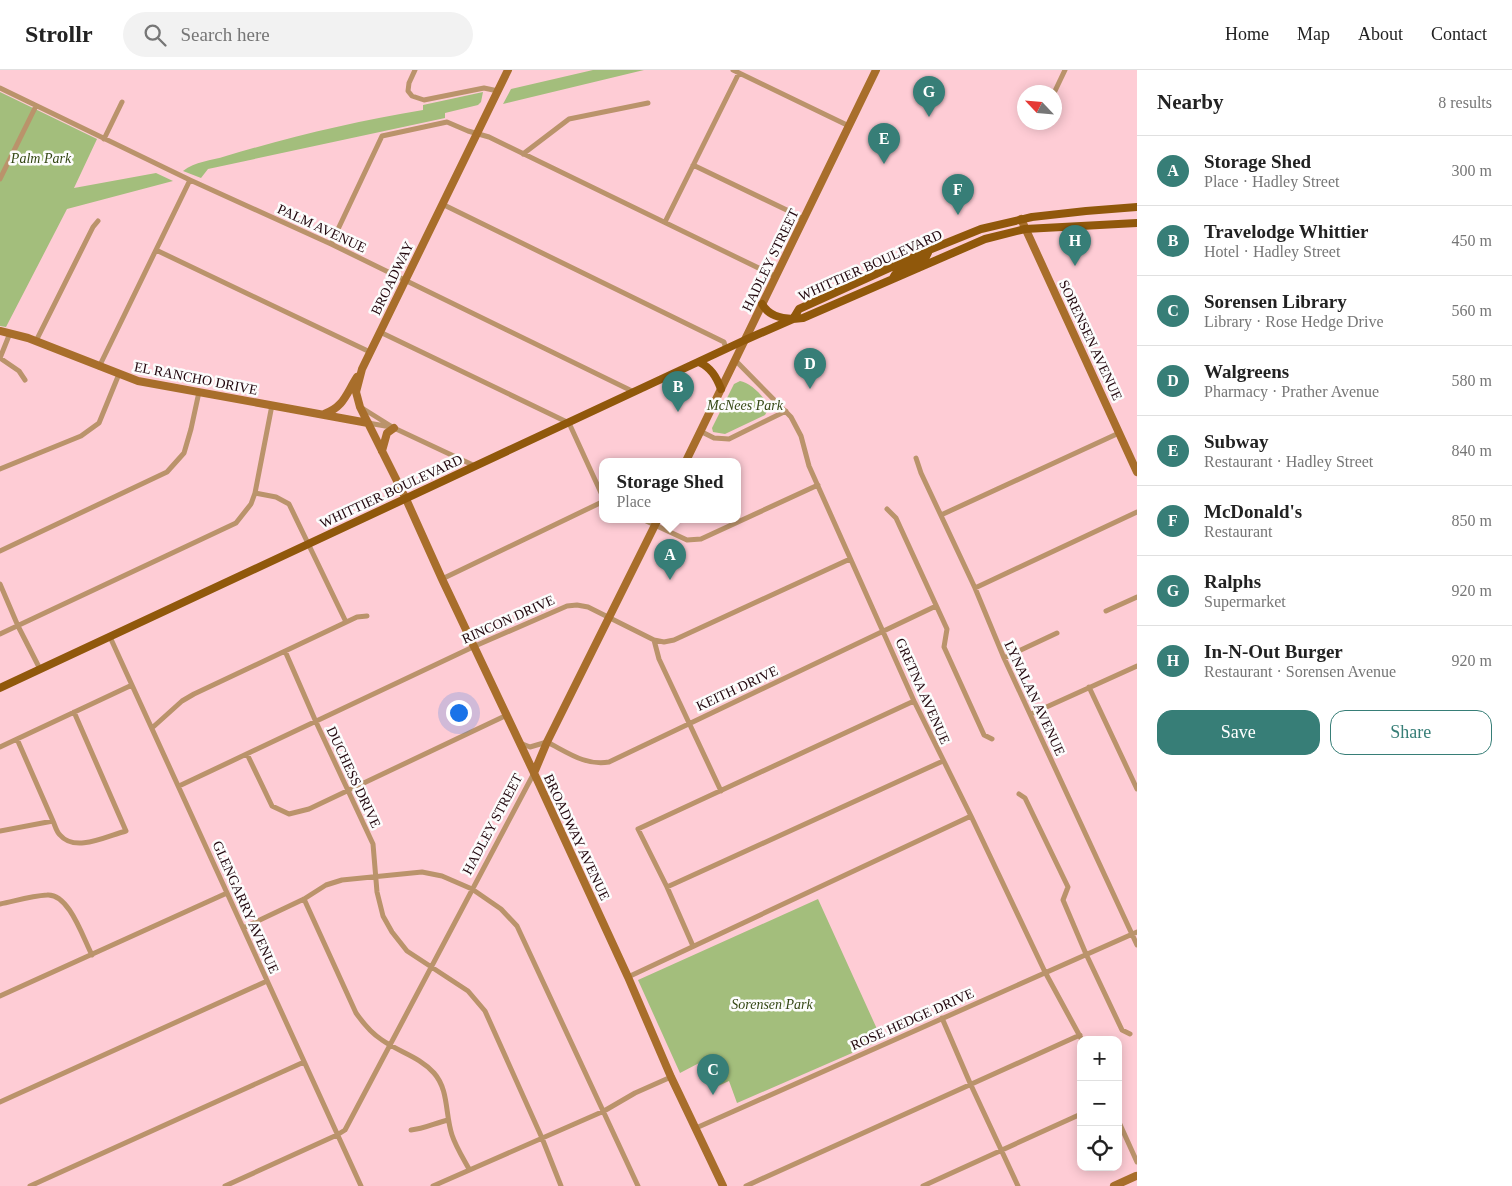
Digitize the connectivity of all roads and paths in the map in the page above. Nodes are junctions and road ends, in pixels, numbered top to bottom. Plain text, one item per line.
1 (415, 70) edge
2 (508, 70) edge
3 (876, 70) edge
4 (1066, 70) edge
5 (736, 71) edge
6 (1058, 85) edge
7 (0, 88) edge
8 (498, 91) junction
9 (122, 102) dead end
10 (648, 103) dead end
11 (36, 106) junction
12 (849, 126) junction
13 (477, 134) junction
14 (104, 139) junction
15 (523, 154) junction
16 (693, 165) junction
17 (0, 179) edge
18 (190, 180) junction
19 (442, 204) junction
20 (1137, 207) edge
21 (1021, 219) junction
22 (803, 220) junction
23 (98, 221) dead end
24 (665, 222) junction
25 (1137, 223) edge
26 (1025, 229) junction
27 (961, 237) junction
28 (331, 244) junction
29 (156, 250) junction
30 (929, 250) junction
31 (934, 260) junction
32 (775, 276) junction
33 (892, 279) junction
34 (405, 280) junction
35 (834, 293) junction
36 (762, 304) junction
37 (818, 312) junction
38 (793, 319) junction
39 (0, 331) edge
40 (380, 332) junction
41 (10, 333) junction
42 (746, 340) junction
43 (36, 342) junction
44 (726, 349) junction
45 (370, 352) junction
46 (0, 358) edge
47 (735, 360) junction
48 (698, 362) junction
49 (99, 367) junction
50 (362, 369) junction
51 (119, 374) junction
52 (25, 380) dead end
53 (721, 389) junction
54 (199, 392) junction
55 (634, 392) junction
56 (272, 405) junction
57 (360, 407) junction
58 (786, 411) junction
59 (323, 415) junction
60 (368, 423) junction
61 (569, 423) junction
62 (394, 428) junction
63 (700, 431) junction
64 (1119, 433) junction
65 (382, 451) junction
66 (687, 458) edge
67 (916, 458) dead end
68 (475, 466) junction
69 (0, 469) edge
70 (1137, 472) edge
71 (818, 485) junction
72 (599, 488) edge
73 (256, 492) junction
74 (406, 499) junction
75 (599, 503) edge
76 (887, 509) dead end
77 (1137, 512) edge
78 (941, 515) junction
79 (741, 521) edge
80 (656, 523) edge
81 (658, 523) edge
82 (736, 523) edge
83 (309, 543) junction
84 (0, 551) edge
85 (850, 559) junction
86 (442, 580) junction
87 (0, 584) edge
88 (975, 588) junction
89 (1137, 597) edge
90 (936, 606) junction
91 (1106, 611) dead end
92 (367, 616) dead end
93 (609, 618) junction
94 (346, 622) junction
95 (18, 626) junction
96 (884, 631) junction
97 (1057, 633) dead end
98 (0, 634) edge
99 (110, 636) junction
100 (654, 640) junction
101 (474, 646) junction
102 (285, 651) junction
103 (1004, 658) junction
104 (1137, 666) edge
105 (40, 669) junction
106 (132, 685) junction
107 (1089, 687) junction
108 (0, 688) edge
109 (914, 701) junction
110 (74, 712) junction
111 (1030, 714) junction
112 (507, 715) junction
113 (316, 722) junction
114 (689, 724) junction
115 (152, 728) junction
116 (17, 739) junction
117 (992, 740) dead end
118 (547, 742) junction
119 (520, 743) junction
120 (0, 747) edge
121 (247, 754) junction
122 (943, 761) junction
123 (534, 773) junction
124 (179, 786) junction
125 (1137, 789) edge
126 (348, 790) junction
127 (721, 791) junction
128 (1019, 794) dead end
129 (971, 816) junction
130 (52, 821) junction
131 (0, 831) edge
132 (375, 876) junction
133 (667, 887) junction
134 (472, 889) junction
135 (227, 893) junction
136 (304, 899) junction
137 (0, 904) edge
138 (243, 928) junction
139 (1134, 933) edge
140 (1137, 945) edge
141 (693, 946) junction
142 (1086, 954) junction
143 (92, 955) junction
144 (431, 967) junction
145 (1045, 972) junction
146 (628, 977) junction
147 (267, 981) junction
148 (0, 996) edge
149 (942, 1018) junction
150 (1130, 1034) dead end
151 (1080, 1036) edge
152 (1077, 1039) edge
153 (389, 1044) junction
154 (304, 1062) junction
155 (671, 1077) junction
156 (970, 1084) junction
157 (0, 1102) edge
158 (604, 1111) junction
159 (1077, 1116) edge
160 (448, 1120) junction
161 (1121, 1126) edge
162 (696, 1128) junction
163 (411, 1130) dead end
164 (338, 1135) junction
165 (542, 1138) junction
166 (1001, 1151) junction
167 (1137, 1162) edge
168 (469, 1169) junction
169 (1137, 1174) edge
170 (30, 1186) edge
171 (226, 1186) edge
172 (361, 1186) edge
173 (433, 1186) edge
174 (561, 1186) edge
175 (638, 1186) edge
176 (723, 1186) edge
177 (746, 1186) edge
178 (923, 1186) edge
179 (1018, 1186) edge
180 (1114, 1186) edge

1 - 8 street
2 - 8 street, BROADWAY
3 - 12 street, HADLEY STREET
4 - 6 street
5 - 12 street
5 - 16 street
7 - 11 street, PALM AVENUE
8 - 13 street, BROADWAY
9 - 14 street
10 - 15 street
11 - 14 street, PALM AVENUE
11 - 17 street
12 - 22 street, HADLEY STREET
13 - 15 street
13 - 19 street, BROADWAY
13 - 28 street
14 - 18 street, PALM AVENUE
15 - 24 street
16 - 22 street
16 - 24 street
18 - 28 street, PALM AVENUE
18 - 29 street
19 - 34 street, BROADWAY
19 - 44 street
20 - 21 main road, WHITTIER BOULEVARD
21 - 26 street, SORENSEN AVENUE
21 - 27 main road, WHITTIER BOULEVARD
22 - 32 street, HADLEY STREET
23 - 43 street
24 - 32 street
25 - 26 main road, WHITTIER BOULEVARD
26 - 31 main road, WHITTIER BOULEVARD
26 - 64 street, SORENSEN AVENUE
27 - 30 main road, WHITTIER BOULEVARD
27 - 31 main road
28 - 34 street, PALM AVENUE
29 - 45 street
29 - 49 street
30 - 33 main road
30 - 35 main road, WHITTIER BOULEVARD
31 - 33 main road, WHITTIER BOULEVARD
32 - 36 street, HADLEY STREET
33 - 37 main road, WHITTIER BOULEVARD
34 - 40 street, BROADWAY
34 - 55 street, PALM AVENUE
35 - 37 main road
35 - 38 main road, WHITTIER BOULEVARD
36 - 38 main road
36 - 42 street, HADLEY STREET
37 - 38 main road, WHITTIER BOULEVARD
38 - 42 main road, WHITTIER BOULEVARD
39 - 41 street, EL RANCHO DRIVE
40 - 45 street, BROADWAY
40 - 61 street
41 - 43 street, EL RANCHO DRIVE
41 - 46 street
42 - 44 main road, WHITTIER BOULEVARD
42 - 47 street, HADLEY STREET
43 - 49 street, EL RANCHO DRIVE
44 - 48 main road, WHITTIER BOULEVARD
45 - 50 street, BROADWAY
46 - 52 street
47 - 53 street, HADLEY STREET
47 - 58 street, GRETNA AVENUE
48 - 53 main road
48 - 55 main road, WHITTIER BOULEVARD
49 - 51 street, EL RANCHO DRIVE
50 - 57 street, BROADWAY
50 - 59 street
51 - 54 street, EL RANCHO DRIVE
51 - 69 street
53 - 63 street, HADLEY STREET
54 - 56 street, EL RANCHO DRIVE
54 - 84 street
55 - 61 main road, WHITTIER BOULEVARD
56 - 59 street, EL RANCHO DRIVE
56 - 73 street
57 - 60 street, BROADWAY
57 - 62 street, EL RANCHO DRIVE
58 - 63 street
58 - 71 street, GRETNA AVENUE
59 - 60 street, EL RANCHO DRIVE
60 - 62 street, EL RANCHO DRIVE
60 - 65 street, BROADWAY
61 - 68 main road, WHITTIER BOULEVARD
61 - 72 street
62 - 65 street
62 - 68 street, EL RANCHO DRIVE
63 - 66 street, HADLEY STREET
64 - 70 street, SORENSEN AVENUE
64 - 78 street
65 - 74 street, BROADWAY
67 - 78 street, LYNALAN AVENUE
68 - 74 main road, WHITTIER BOULEVARD
71 - 79 street
71 - 85 street, GRETNA AVENUE
73 - 83 street
73 - 95 street
74 - 83 main road, WHITTIER BOULEVARD
74 - 86 street, BROADWAY AVENUE
75 - 86 street
76 - 90 street
77 - 88 street
78 - 88 street, LYNALAN AVENUE
80 - 93 street, HADLEY STREET
81 - 82 street
83 - 94 street
83 - 99 main road, WHITTIER BOULEVARD
85 - 96 street, GRETNA AVENUE
85 - 100 street
86 - 101 street, BROADWAY AVENUE
87 - 95 street
88 - 103 street, LYNALAN AVENUE
89 - 91 street
90 - 96 street, KEITH DRIVE
90 - 117 street
92 - 94 street
93 - 100 street, RINCON DRIVE
93 - 101 street, RINCON DRIVE
93 - 118 street, HADLEY STREET
94 - 102 street
95 - 98 street
95 - 105 street
96 - 109 street, GRETNA AVENUE
96 - 114 street, KEITH DRIVE
97 - 103 street
99 - 105 main road, WHITTIER BOULEVARD
99 - 106 street, GLENGARRY AVENUE
100 - 114 street
101 - 112 street, BROADWAY AVENUE
101 - 113 street, RINCON DRIVE
102 - 113 street, DUCHESS DRIVE
102 - 115 street
103 - 111 street, LYNALAN AVENUE
104 - 107 street
105 - 108 main road, WHITTIER BOULEVARD
106 - 110 street
106 - 115 street, GLENGARRY AVENUE
107 - 111 street
107 - 125 street
109 - 122 street, GRETNA AVENUE
109 - 127 street
110 - 116 street
110 - 130 street
111 - 139 street, LYNALAN AVENUE
112 - 119 street, BROADWAY AVENUE
112 - 126 street
113 - 121 street, RINCON DRIVE
113 - 126 street, DUCHESS DRIVE
114 - 118 street, KEITH DRIVE
114 - 127 street
115 - 124 street, GLENGARRY AVENUE
116 - 120 street
116 - 130 street
118 - 119 street
118 - 123 street, HADLEY STREET
119 - 123 street, BROADWAY AVENUE
121 - 124 street, RINCON DRIVE
121 - 126 street
122 - 129 street, GRETNA AVENUE
122 - 133 street
123 - 134 street, HADLEY STREET
123 - 146 street, BROADWAY AVENUE
124 - 135 street, GLENGARRY AVENUE
126 - 132 street, DUCHESS DRIVE
127 - 133 street
128 - 142 street
129 - 141 street
129 - 145 street, GRETNA AVENUE
130 - 131 street
132 - 134 street
132 - 136 street
132 - 144 street, DUCHESS DRIVE
133 - 141 street
134 - 144 street, HADLEY STREET
134 - 158 street
135 - 138 street, GLENGARRY AVENUE
135 - 143 street
136 - 138 street
136 - 153 street
137 - 143 street
138 - 147 street, GLENGARRY AVENUE
139 - 140 street, LYNALAN AVENUE
139 - 142 street, ROSE HEDGE DRIVE
141 - 146 street
142 - 145 street, ROSE HEDGE DRIVE
142 - 150 street
143 - 148 street
144 - 153 street, HADLEY STREET
144 - 165 street, DUCHESS DRIVE
145 - 149 street, ROSE HEDGE DRIVE
145 - 151 street, GRETNA AVENUE
146 - 155 street, BROADWAY AVENUE
147 - 154 street, GLENGARRY AVENUE
147 - 157 street
149 - 156 street
149 - 162 street, ROSE HEDGE DRIVE
152 - 156 street
153 - 160 street
153 - 164 street, HADLEY STREET
154 - 164 street, GLENGARRY AVENUE
154 - 170 street
155 - 158 street
155 - 162 street, BROADWAY AVENUE
156 - 166 street
156 - 177 street
158 - 165 street
158 - 175 street
159 - 166 street
160 - 163 street
160 - 168 street
161 - 167 street
162 - 176 street, BROADWAY AVENUE
164 - 171 street
164 - 172 street, GLENGARRY AVENUE
165 - 168 street
165 - 174 street, DUCHESS DRIVE
166 - 178 street
166 - 179 street
168 - 173 street
169 - 180 street

